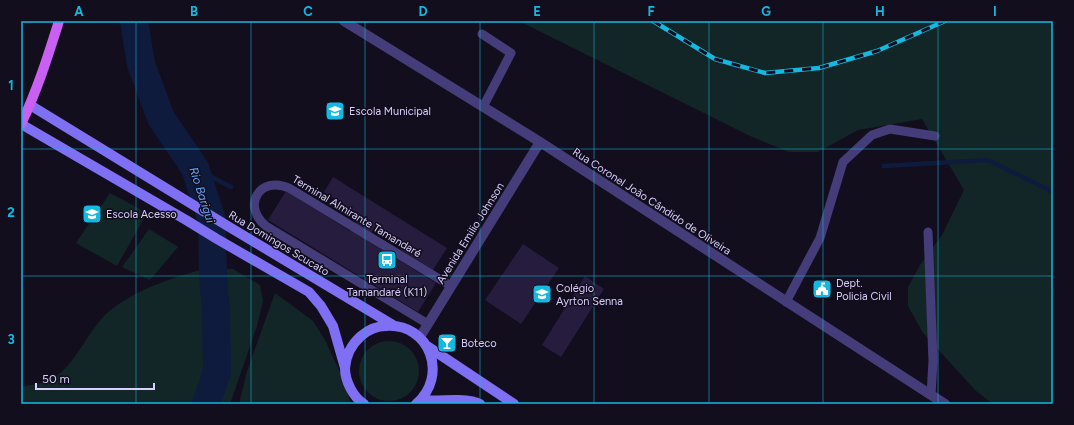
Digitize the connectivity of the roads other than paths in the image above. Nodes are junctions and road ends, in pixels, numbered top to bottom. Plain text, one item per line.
1 (59, 21) edge
2 (344, 21) edge
3 (482, 34) dead end
4 (30, 105) junction
5 (483, 107) junction
6 (21, 124) edge
7 (935, 136) dead end
8 (540, 142) junction
9 (928, 232) dead end
10 (451, 286) junction
11 (786, 302) junction
12 (428, 324) junction
13 (393, 325) junction
14 (420, 337) junction
15 (427, 346) junction
16 (345, 368) junction
17 (931, 395) junction
18 (418, 402) edge
19 (362, 403) edge
20 (480, 404) edge
21 (514, 404) edge
22 (944, 404) edge

1 - 4 main road
2 - 5 street, Rua Coronel João Cândido de Oliveira
3 - 5 lane
4 - 6 main road
4 - 13 main road, Rua Domingos Scucato
5 - 8 street, Rua Coronel João Cândido de Oliveira
6 - 16 main road
7 - 11 lane
8 - 10 street, Avenida Emilio Johnson
8 - 11 street, Rua Coronel João Cândido de Oliveira
9 - 17 lane
10 - 12 street, Avenida Emilio Johnson
10 - 12 lane, Terminal Almirante Tamandaré
11 - 17 street, Rua Coronel João Cândido de Oliveira
12 - 14 street, Avenida Emilio Johnson
13 - 14 main road, Rua Domingos Scucato
13 - 16 main road
14 - 15 main road
15 - 18 main road
15 - 21 main road
16 - 19 main road
17 - 22 street, Rua Coronel João Cândido de Oliveira
18 - 20 main road

